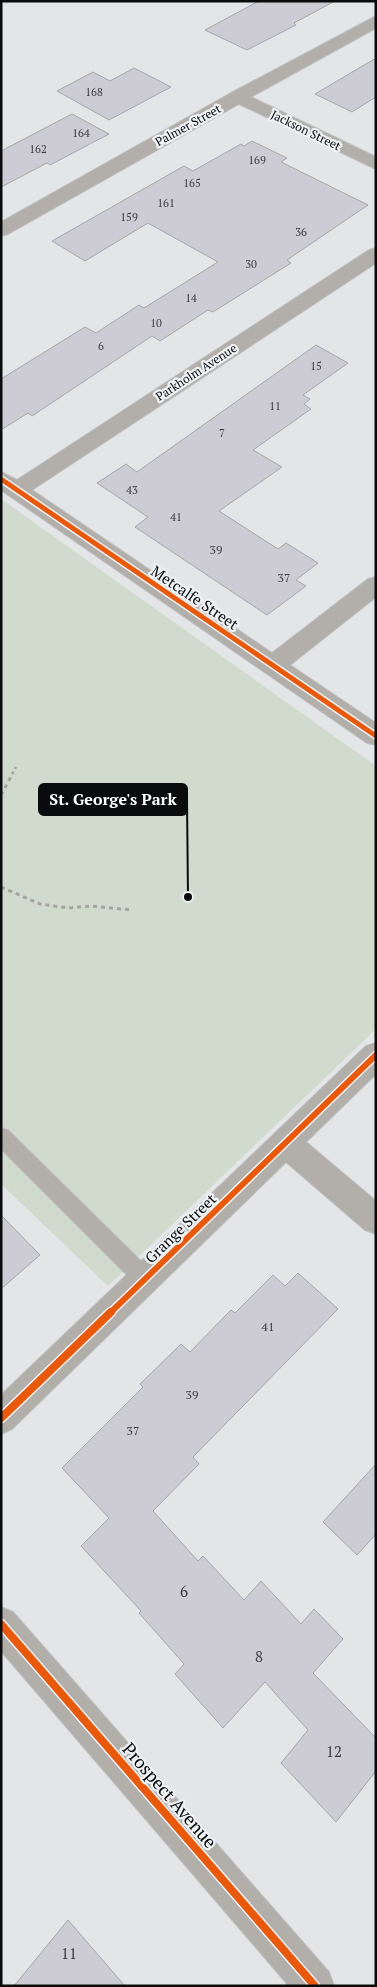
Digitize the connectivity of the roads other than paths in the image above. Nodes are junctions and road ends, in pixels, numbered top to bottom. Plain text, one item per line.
1 (376, 21) edge
2 (237, 97) junction
3 (376, 164) edge
4 (1, 230) edge
5 (376, 254) edge
6 (9, 484) edge
7 (376, 585) edge
8 (273, 666) junction
9 (376, 736) edge
10 (376, 1054) edge
11 (1, 1136) edge
12 (285, 1143) junction
13 (376, 1220) edge
14 (145, 1279) junction
15 (1, 1418) edge
16 (1, 1624) edge
17 (315, 1986) edge

1 - 2 street, Palmer Street
2 - 3 street, Jackson Street
2 - 4 street, Palmer Street
5 - 6 street, Parkholm Avenue
6 - 8 street, Metcalfe Street
7 - 8 street
8 - 9 street, Metcalfe Street
10 - 12 street, Grange Street
11 - 14 lane
12 - 13 street
12 - 14 street, Grange Street
14 - 15 street, Grange Street
16 - 17 street, Prospect Avenue

